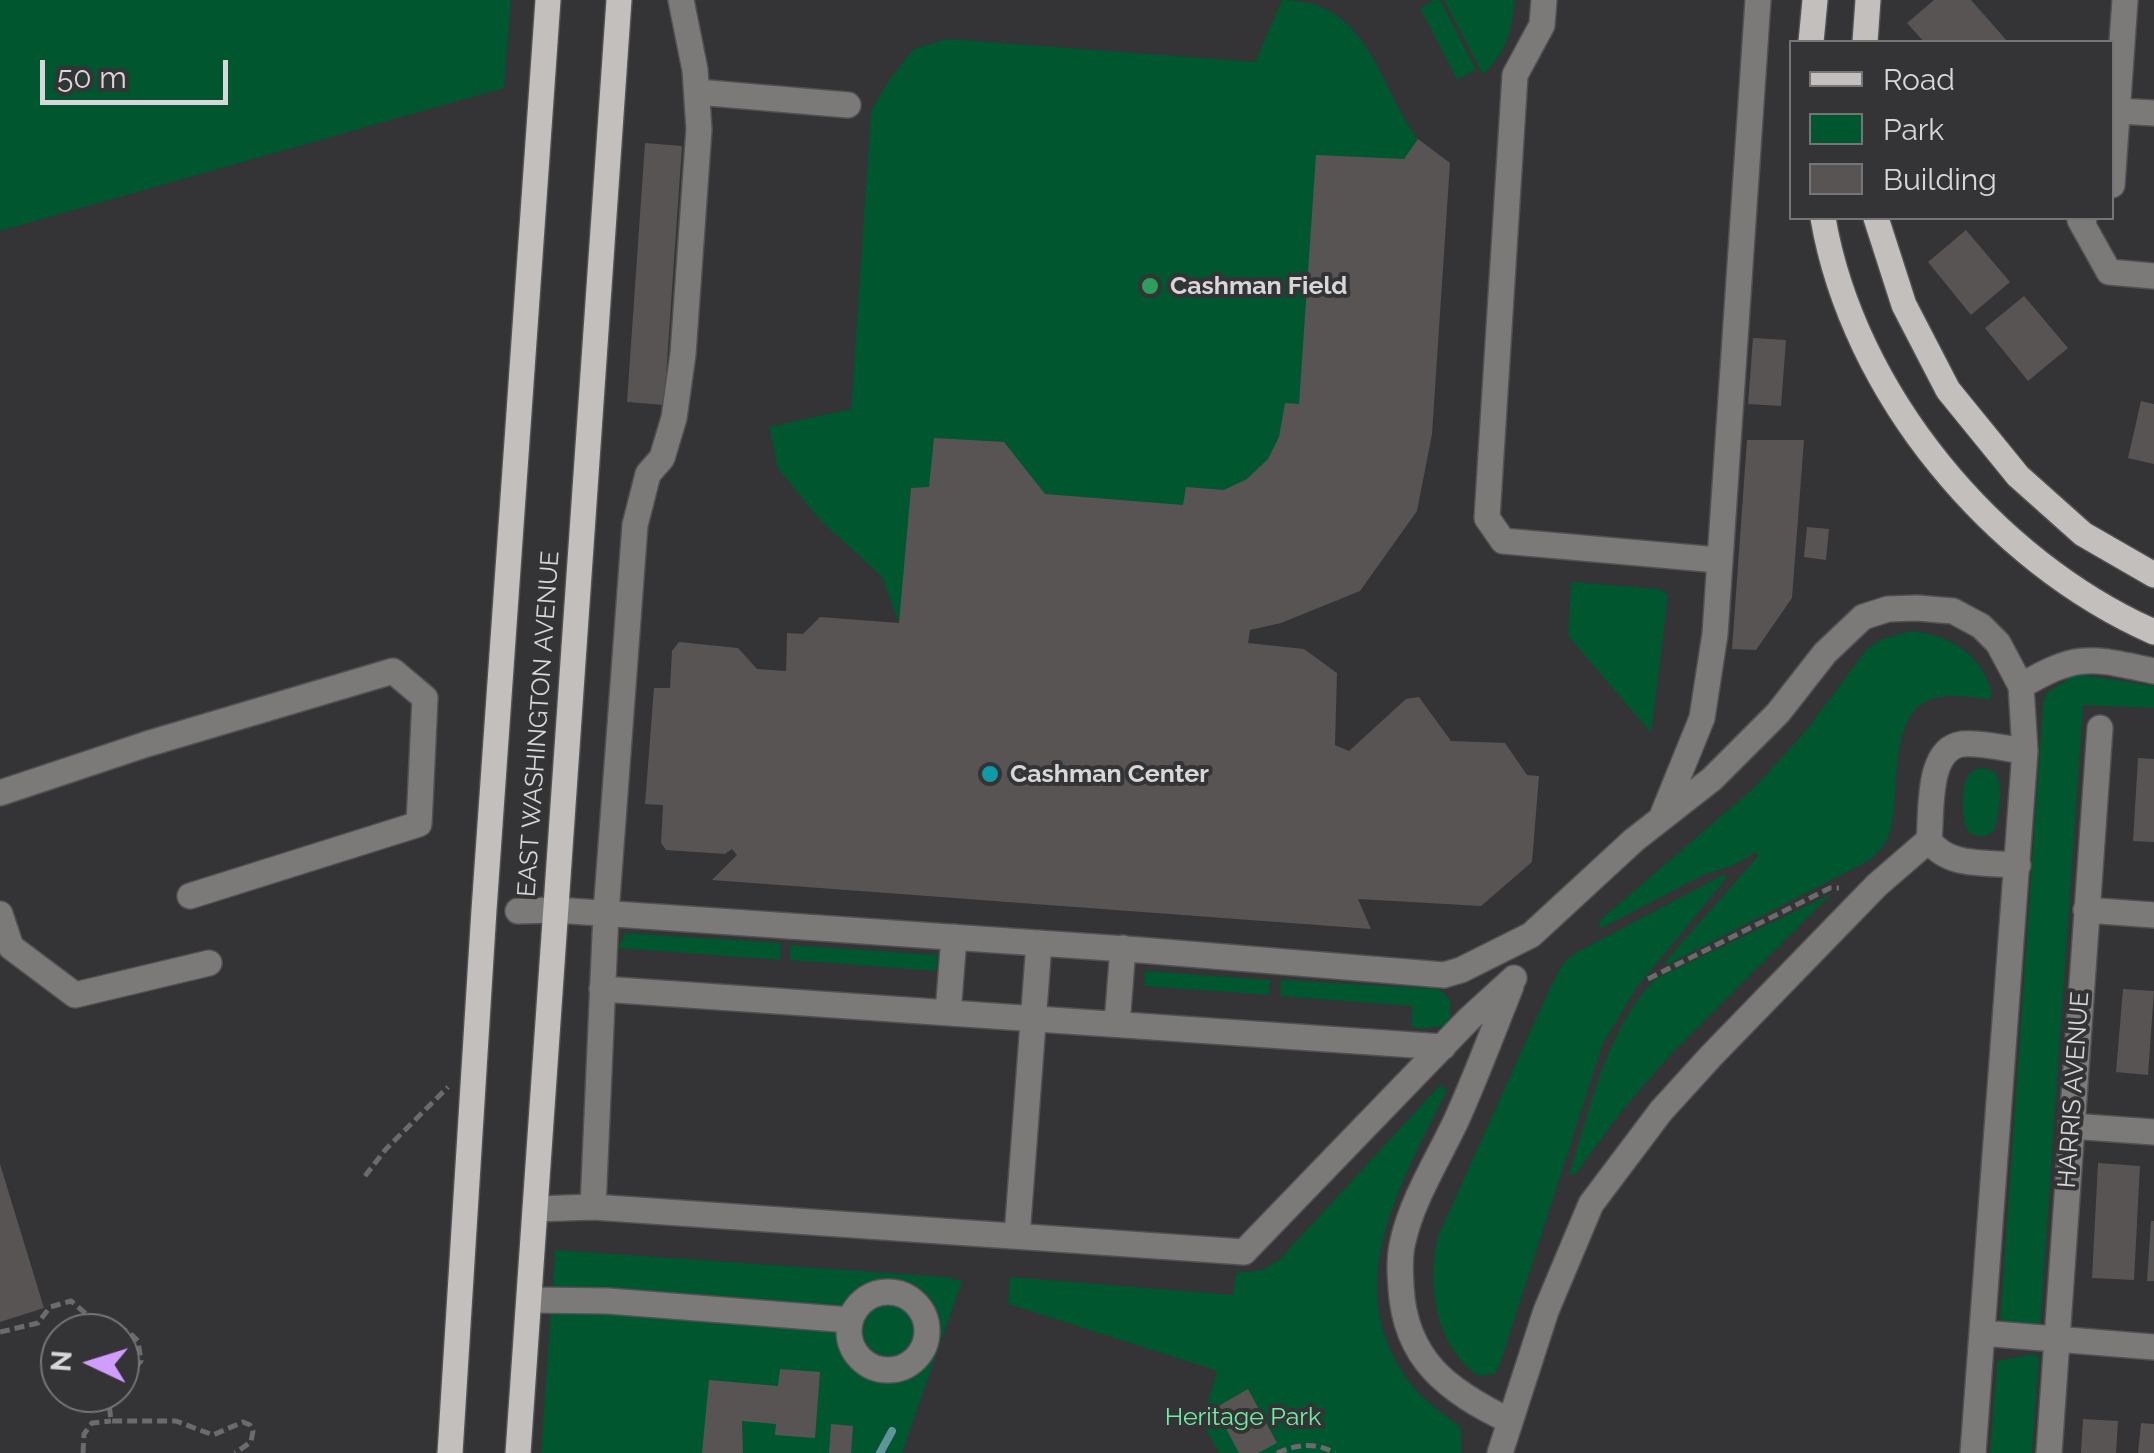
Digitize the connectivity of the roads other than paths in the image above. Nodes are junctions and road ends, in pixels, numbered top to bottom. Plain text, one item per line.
1 (548, 0) edge
2 (619, 0) edge
3 (681, 0) edge
4 (1544, 0) edge
5 (1758, 0) edge
6 (1815, 0) edge
7 (1868, 0) edge
8 (2125, 0) edge
9 (1812, 40) edge
10 (1865, 40) edge
11 (697, 92) junction
12 (848, 105) dead end
13 (2118, 111) junction
14 (2154, 113) edge
15 (2114, 160) edge
16 (1824, 220) edge
17 (1877, 220) edge
18 (2082, 220) edge
19 (2154, 276) edge
20 (1718, 560) junction
21 (2154, 575) edge
22 (2154, 632) edge
23 (2154, 671) edge
24 (2021, 686) junction
25 (2100, 728) dead end
26 (2025, 751) junction
27 (0, 793) edge
28 (1662, 818) junction
29 (1929, 840) junction
30 (2018, 864) junction
31 (190, 896) dead end
32 (556, 910) junction
33 (2086, 910) junction
34 (518, 911) dead end
35 (606, 913) junction
36 (0, 914) edge
37 (2154, 915) edge
38 (1531, 935) junction
39 (954, 937) junction
40 (1038, 942) junction
41 (1123, 948) junction
42 (209, 963) dead end
43 (1514, 978) junction
44 (602, 990) junction
45 (948, 1013) junction
46 (1035, 1019) junction
47 (1117, 1024) junction
48 (1442, 1046) junction
49 (2071, 1126) junction
50 (2154, 1132) edge
51 (593, 1207) junction
52 (536, 1209) junction
53 (1017, 1236) junction
54 (530, 1300) junction
55 (850, 1320) dead end
56 (1982, 1333) junction
57 (2057, 1338) junction
58 (2154, 1346) edge
59 (1510, 1421) junction
60 (450, 1453) edge
61 (518, 1453) edge
62 (1500, 1453) edge
63 (1973, 1453) edge
64 (2049, 1453) edge

1 - 60 main road, EAST WASHINGTON AVENUE
2 - 32 main road, EAST WASHINGTON AVENUE
3 - 11 street
4 - 20 street
5 - 20 street
6 - 9 main road
7 - 10 main road
8 - 13 street
11 - 12 street
11 - 35 street
13 - 14 street
13 - 15 street
16 - 22 main road
17 - 21 main road
18 - 19 street
20 - 28 street
23 - 24 street
24 - 26 street
24 - 28 street
25 - 33 street, HARRIS AVENUE
26 - 29 street
26 - 30 street
27 - 31 street
28 - 38 street
29 - 30 street
29 - 59 street
30 - 56 street
32 - 34 street
32 - 35 street
32 - 52 main road, EAST WASHINGTON AVENUE
33 - 37 street
33 - 49 street, HARRIS AVENUE
35 - 39 street
35 - 44 street
36 - 42 street
38 - 41 street
38 - 43 street
39 - 40 street
39 - 45 street
40 - 41 street
40 - 46 street
41 - 47 street
43 - 48 street
43 - 59 street
44 - 45 street
44 - 51 street
45 - 46 street
46 - 47 street
46 - 53 street
47 - 48 street
48 - 53 street
49 - 50 street
49 - 57 street, HARRIS AVENUE
51 - 52 street
51 - 53 street
52 - 54 main road, EAST WASHINGTON AVENUE
54 - 55 street
54 - 61 main road, EAST WASHINGTON AVENUE
56 - 57 street
56 - 63 street
57 - 58 street
57 - 64 street, HARRIS AVENUE
59 - 62 street

